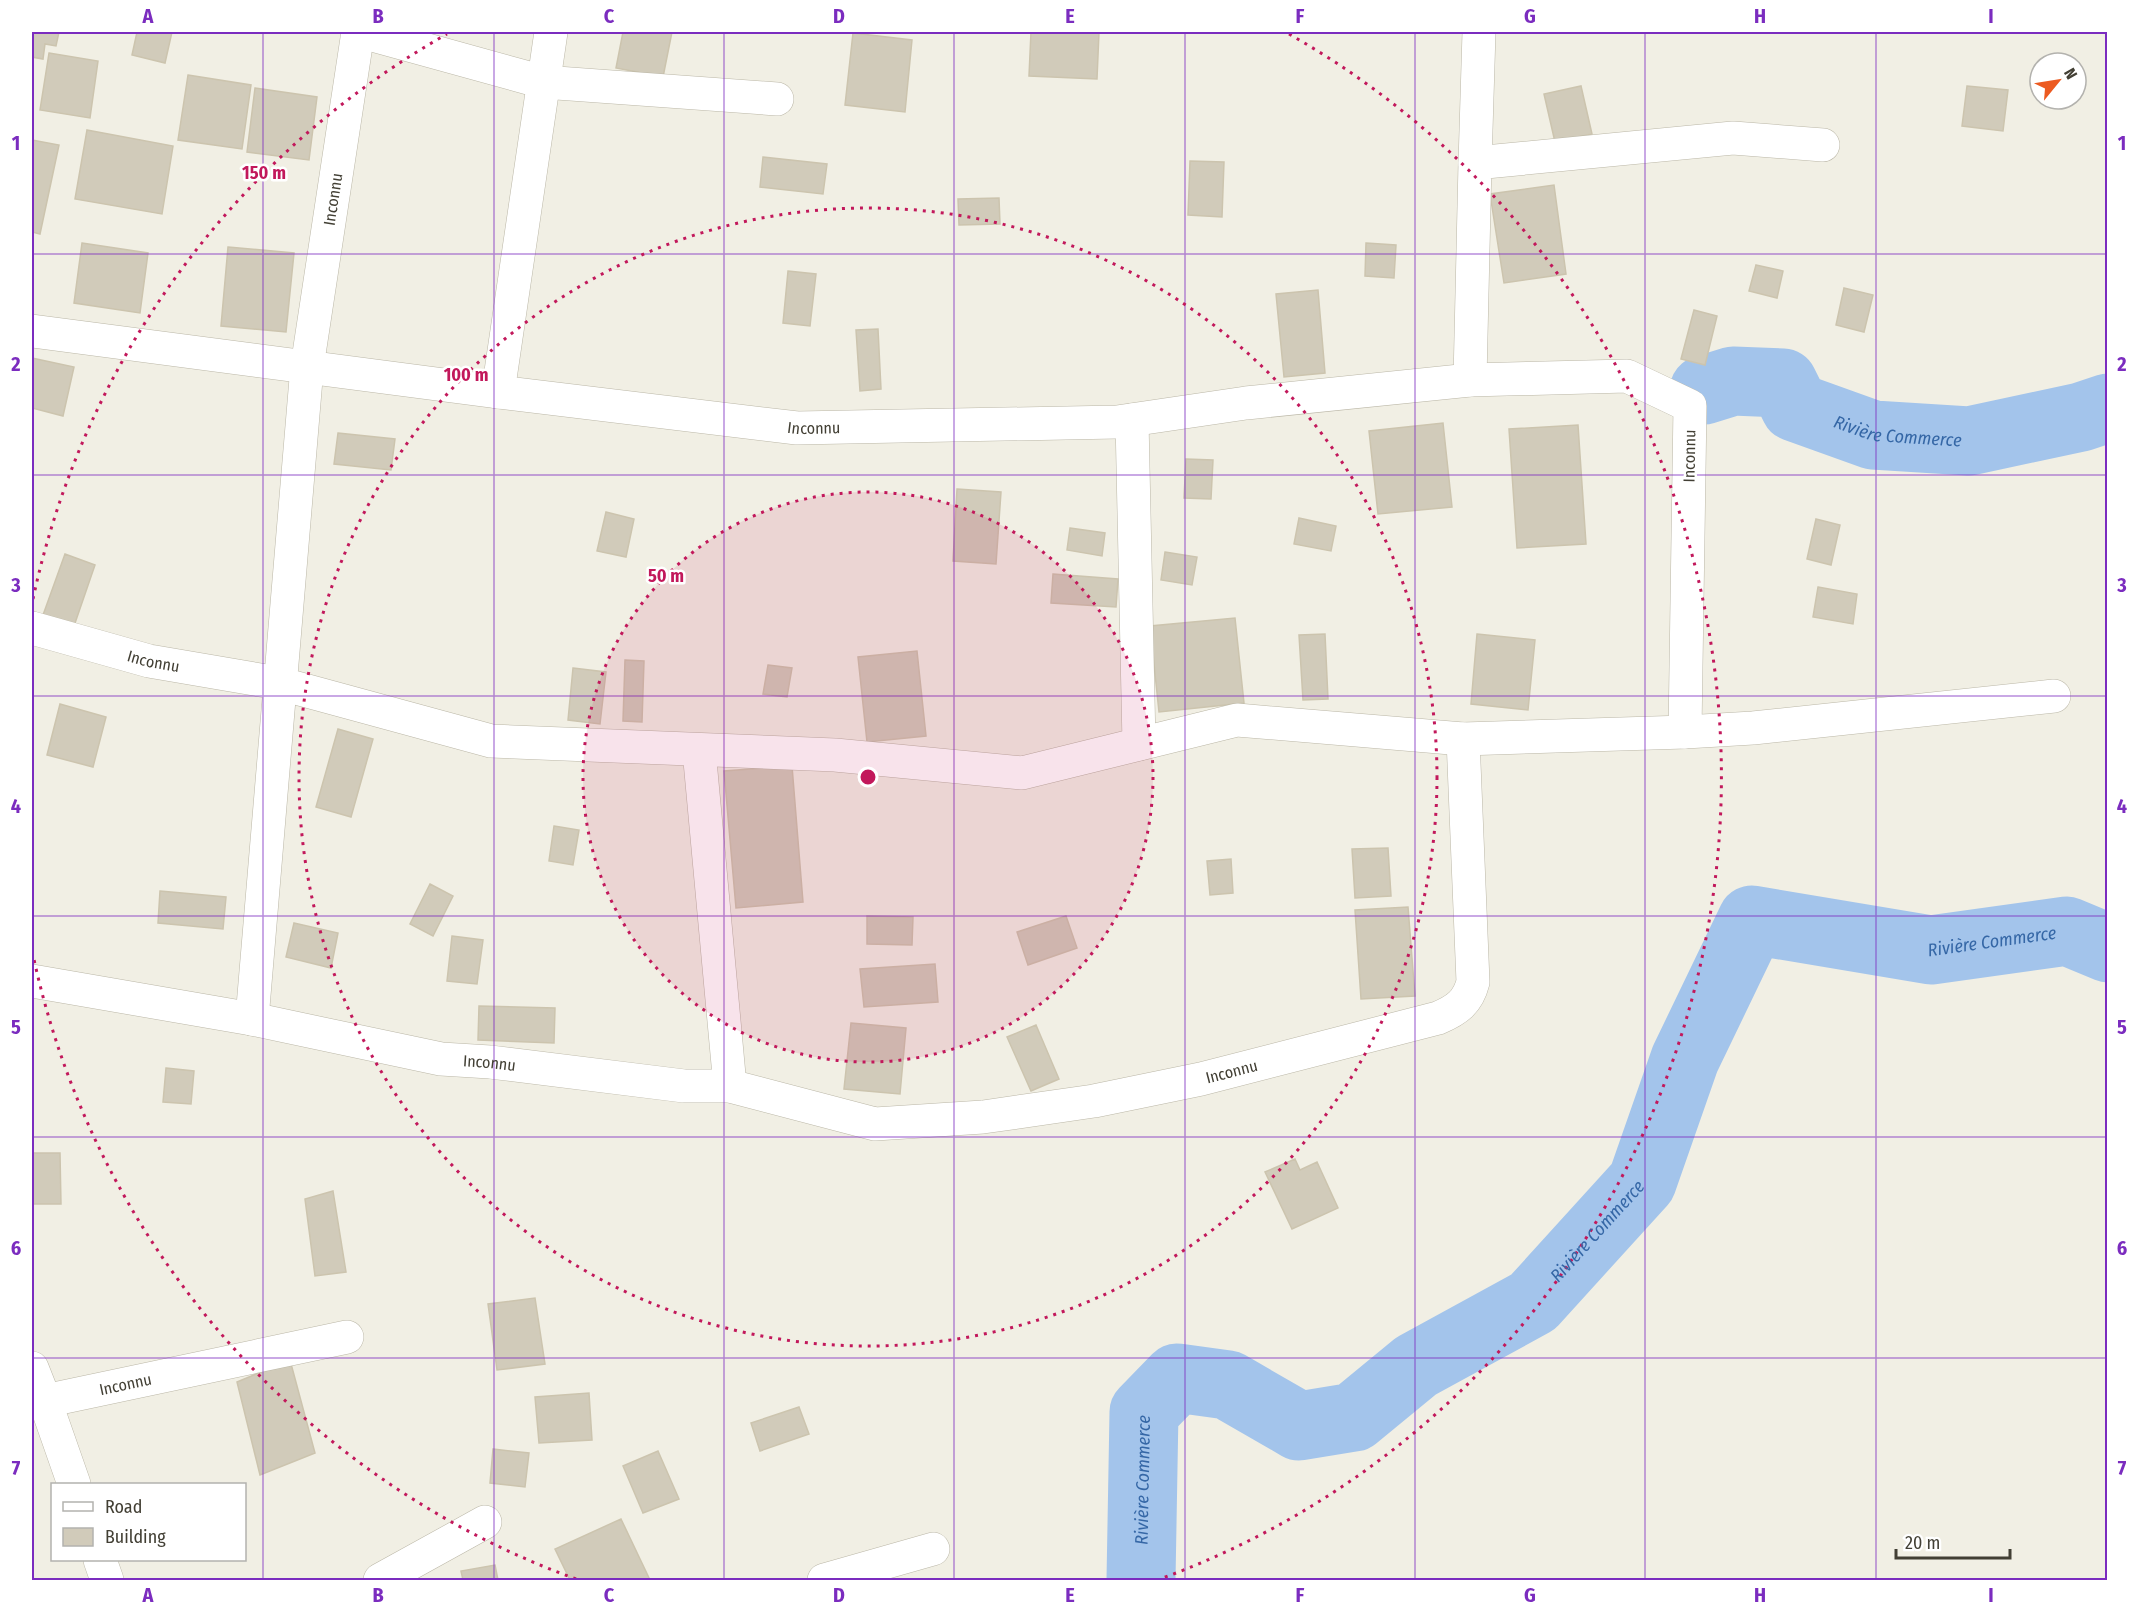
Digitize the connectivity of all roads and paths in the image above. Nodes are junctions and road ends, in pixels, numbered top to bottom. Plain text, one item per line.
1 (360, 32) edge
2 (551, 32) edge
3 (1479, 32) edge
4 (543, 82) junction
5 (777, 99) dead end
6 (1823, 145) dead end
7 (1475, 163) junction
8 (32, 331) edge
9 (307, 367) junction
10 (1470, 380) junction
11 (498, 392) junction
12 (1132, 420) junction
13 (32, 628) edge
14 (278, 683) junction
15 (2054, 696) dead end
16 (1685, 732) junction
17 (1463, 739) junction
18 (1139, 744) junction
19 (699, 750) junction
20 (32, 981) edge
21 (252, 1019) junction
22 (730, 1086) junction
23 (347, 1337) dead end
24 (32, 1368) edge
25 (38, 1402) edge
26 (73, 1483) edge
27 (485, 1522) dead end
28 (933, 1549) dead end
29 (100, 1561) edge
30 (107, 1581) edge
31 (380, 1581) edge
32 (824, 1581) edge

1 - 4 street, Inconnu
1 - 9 street, Inconnu
2 - 4 street
3 - 7 street
4 - 5 street, Inconnu
4 - 11 street
6 - 7 street
7 - 10 street
8 - 9 street, Inconnu
9 - 11 street, Inconnu
9 - 14 street, Inconnu
10 - 12 street, Inconnu
10 - 16 street, Inconnu
11 - 12 street, Inconnu
12 - 18 street
13 - 14 street, Inconnu
14 - 19 street, Inconnu
14 - 21 street, Inconnu
15 - 16 street, Inconnu
16 - 17 street, Inconnu
17 - 18 street, Inconnu
17 - 22 street, Inconnu
18 - 19 street, Inconnu
19 - 22 street
20 - 21 street, Inconnu
21 - 22 street, Inconnu
23 - 25 street, Inconnu
24 - 25 street
25 - 26 street
27 - 31 street
28 - 32 street
29 - 30 street

